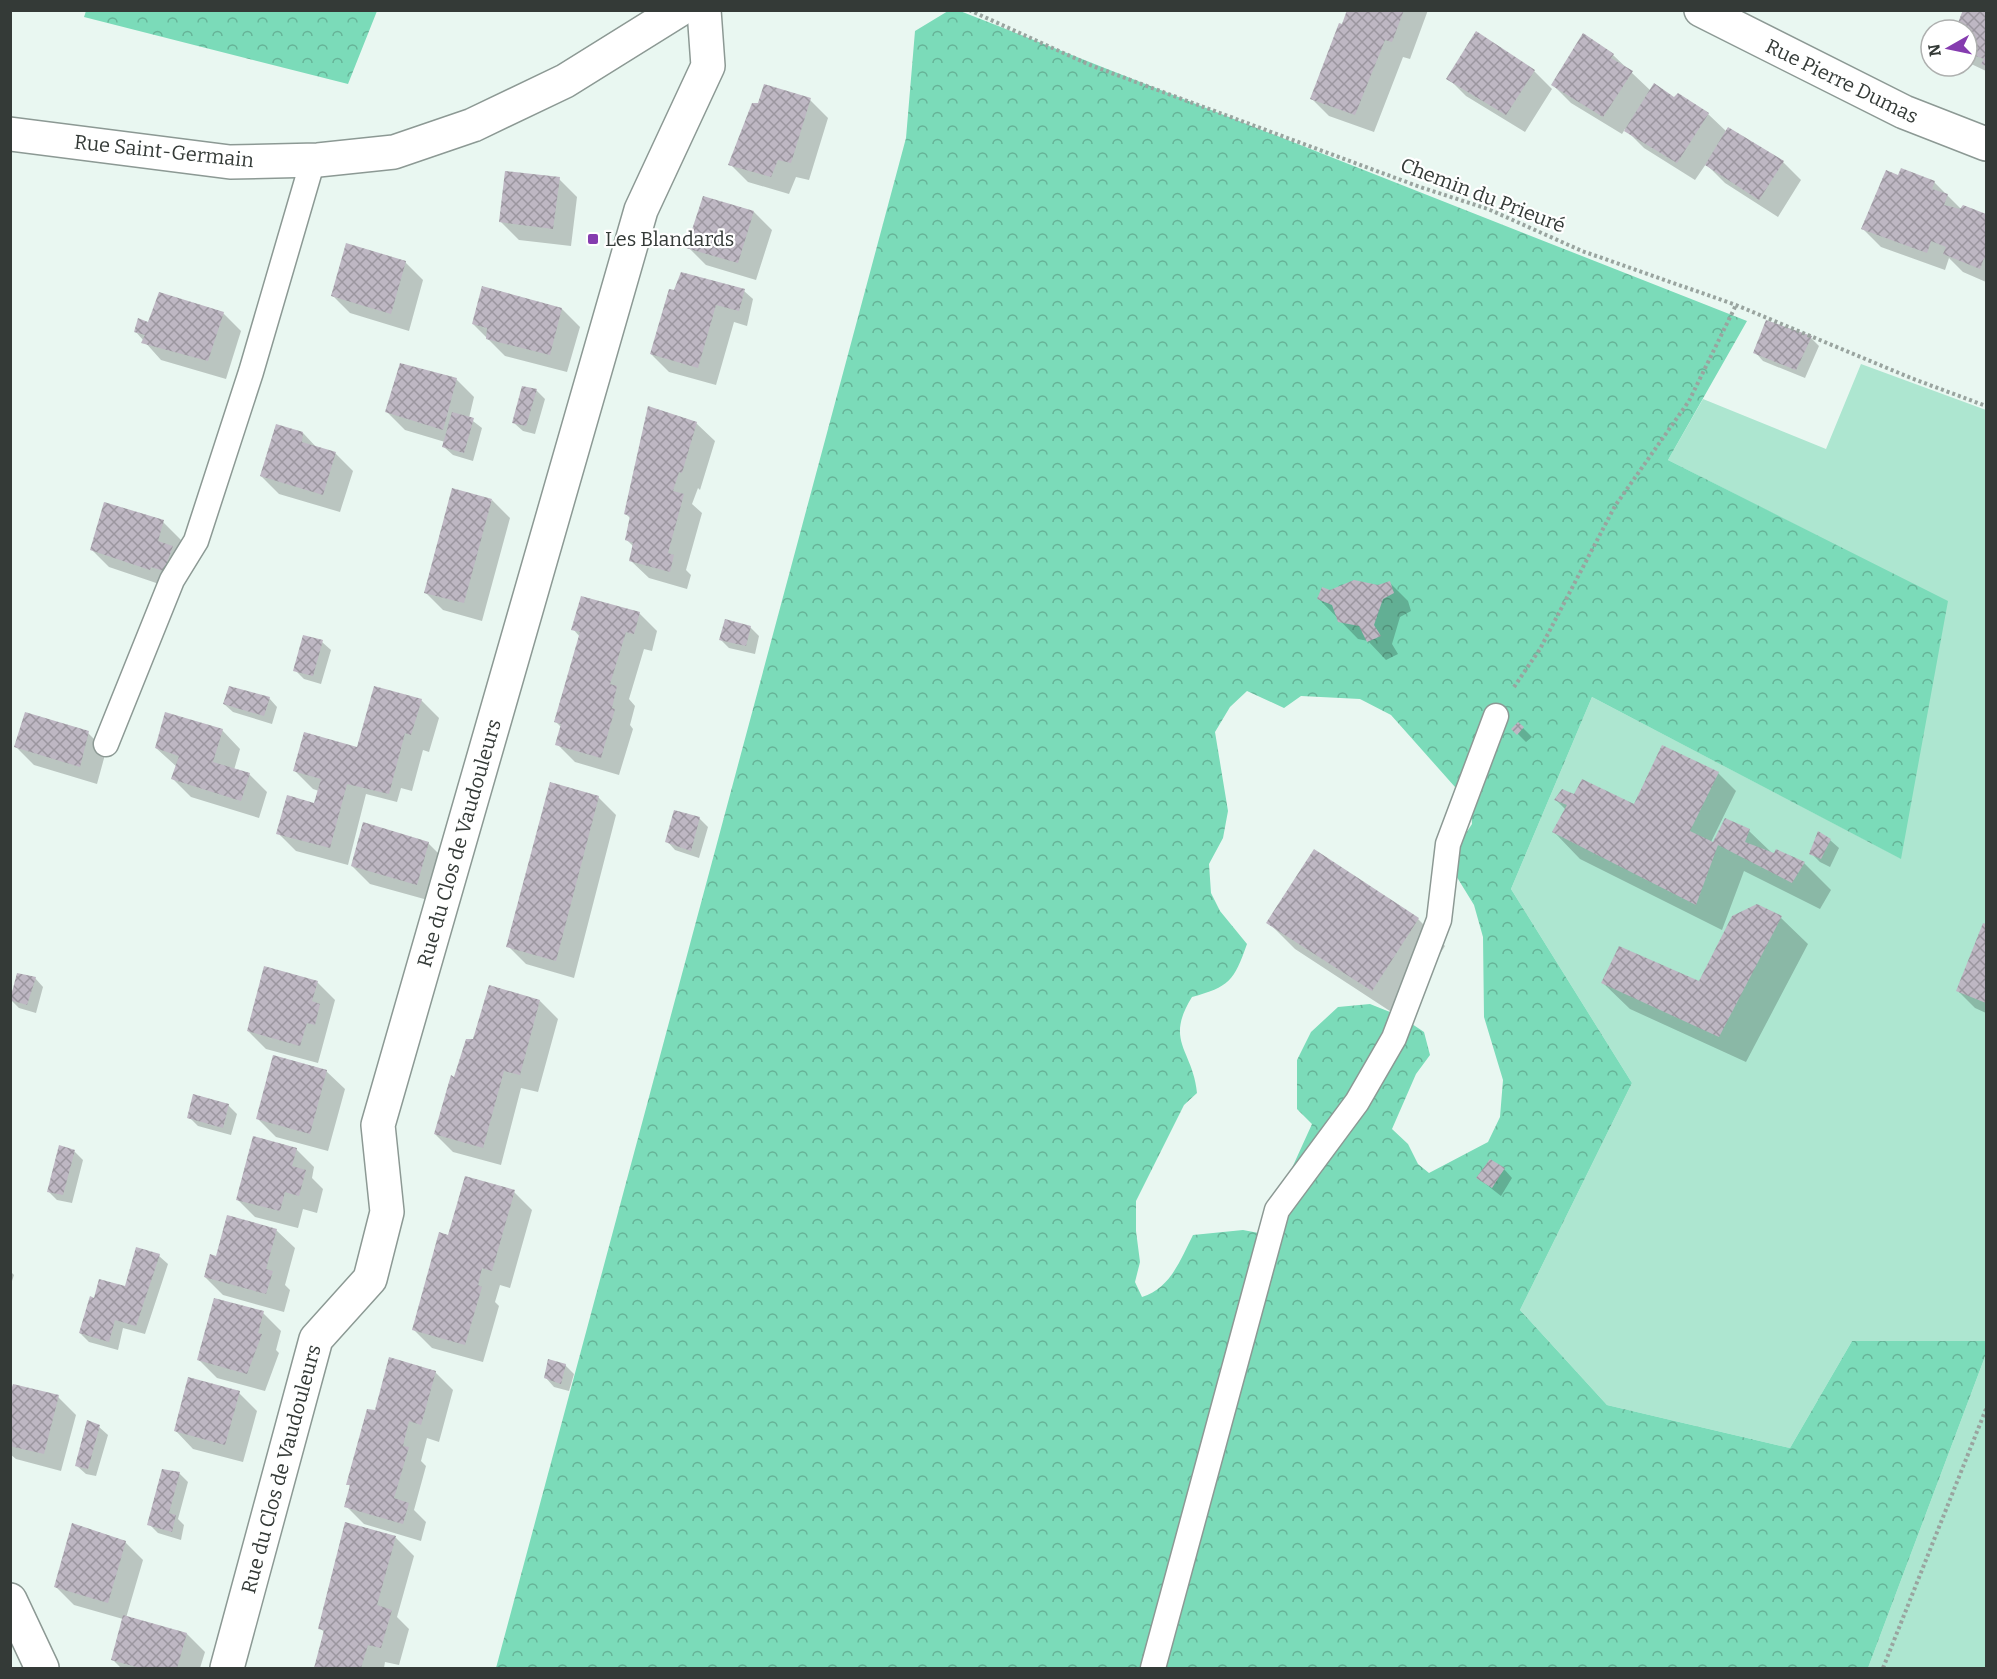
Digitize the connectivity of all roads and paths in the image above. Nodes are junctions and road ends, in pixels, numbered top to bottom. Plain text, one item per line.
1 (679, 10) edge
2 (704, 10) edge
3 (969, 10) edge
4 (1701, 10) edge
5 (10, 134) edge
6 (1986, 144) edge
7 (313, 160) junction
8 (1736, 305) junction
9 (1986, 406) edge
10 (1496, 716) joint
11 (106, 744) dead end
12 (1986, 1409) edge
13 (10, 1600) edge
14 (42, 1668) edge
15 (227, 1668) edge
16 (1153, 1668) edge
17 (1883, 1668) edge

1 - 7 street, Rue Saint-Germain
2 - 15 street, Rue du Clos de Vaudouleurs
3 - 8 path, Chemin du Prieuré
4 - 6 street, Rue Pierre Dumas
5 - 7 street, Rue Saint-Germain
7 - 11 lane
8 - 9 path, Chemin du Prieuré
8 - 10 path
10 - 16 lane
12 - 17 path
13 - 14 street

